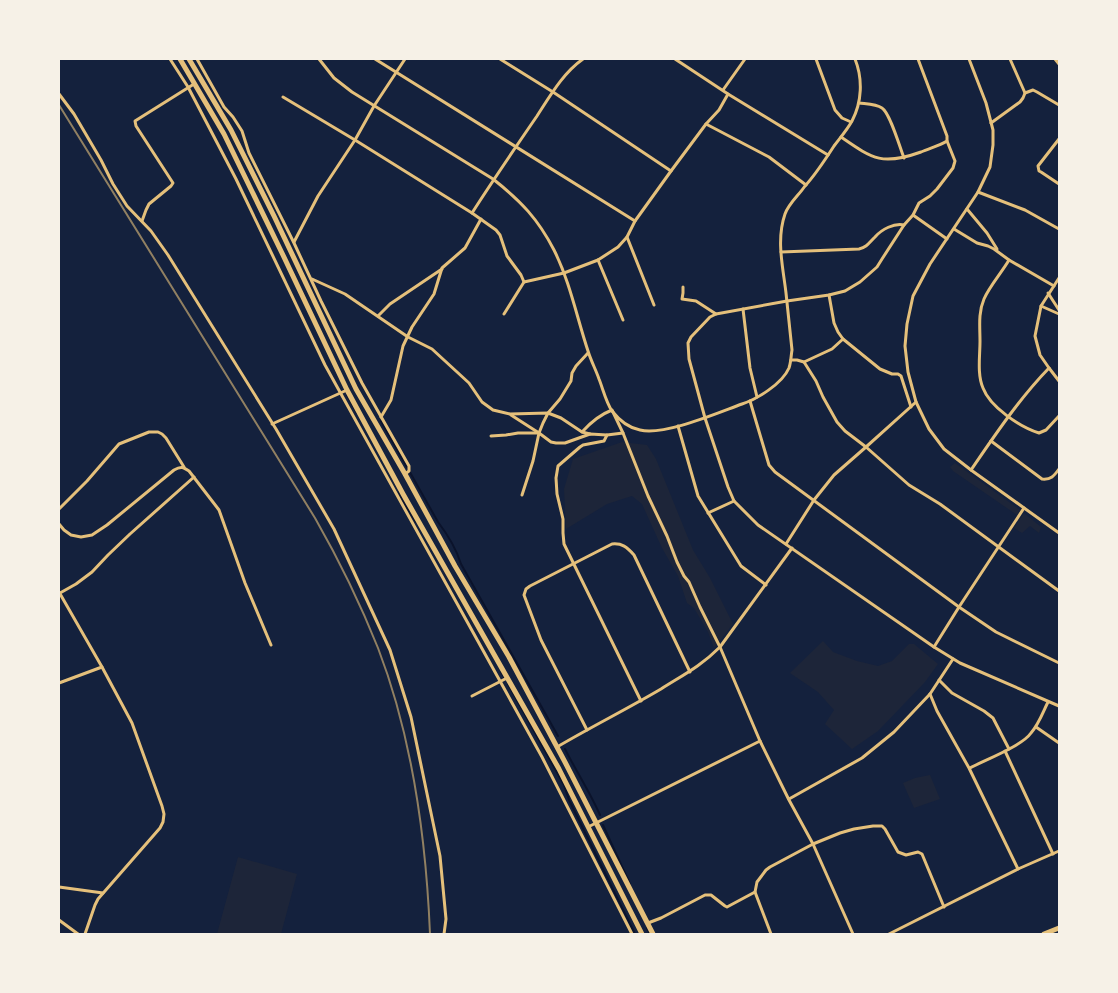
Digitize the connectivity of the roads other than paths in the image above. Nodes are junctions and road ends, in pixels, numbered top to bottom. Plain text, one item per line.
1 (170, 59) edge
2 (180, 59) edge
3 (189, 59) edge
4 (197, 59) edge
5 (319, 59) edge
6 (375, 59) edge
7 (405, 59) edge
8 (500, 59) edge
9 (583, 59) edge
10 (675, 59) edge
11 (745, 59) edge
12 (816, 59) edge
13 (855, 59) edge
14 (918, 59) edge
15 (969, 59) edge
16 (1010, 59) edge
17 (1055, 59) edge
18 (1059, 64) edge
19 (396, 72) junction
20 (194, 84) junction
21 (188, 87) junction
22 (723, 90) junction
23 (553, 92) junction
24 (1025, 93) junction
25 (59, 94) edge
26 (728, 94) junction
27 (282, 97) dead end
28 (859, 103) junction
29 (1059, 105) edge
30 (374, 106) junction
31 (851, 122) junction
32 (992, 123) junction
33 (706, 124) junction
34 (841, 137) junction
35 (1059, 139) edge
36 (355, 140) junction
37 (947, 141) junction
38 (516, 146) junction
39 (828, 155) junction
40 (904, 158) junction
41 (670, 171) junction
42 (494, 179) junction
43 (1059, 184) edge
44 (806, 185) junction
45 (978, 192) junction
46 (967, 210) junction
47 (472, 213) junction
48 (913, 215) junction
49 (481, 219) junction
50 (142, 221) junction
51 (635, 221) junction
52 (904, 225) junction
53 (954, 229) junction
54 (1059, 229) edge
55 (627, 237) junction
56 (947, 239) junction
57 (294, 243) junction
58 (290, 249) junction
59 (282, 252) junction
60 (781, 252) junction
61 (998, 252) junction
62 (598, 260) junction
63 (1009, 260) junction
64 (442, 268) junction
65 (564, 273) junction
66 (1059, 278) edge
67 (311, 279) junction
68 (524, 282) junction
69 (1054, 286) junction
70 (682, 287) dead end
71 (1048, 293) junction
72 (830, 295) junction
73 (787, 301) junction
74 (654, 305) dead end
75 (1041, 306) junction
76 (743, 309) junction
77 (1059, 310) edge
78 (504, 314) dead end
79 (716, 314) junction
80 (1059, 314) edge
81 (378, 316) junction
82 (623, 320) dead end
83 (408, 337) junction
84 (843, 339) junction
85 (588, 352) junction
86 (791, 360) junction
87 (804, 362) junction
88 (1048, 368) junction
89 (1059, 381) edge
90 (347, 390) junction
91 (340, 392) junction
92 (757, 397) junction
93 (750, 402) junction
94 (916, 402) junction
95 (911, 406) junction
96 (612, 410) junction
97 (548, 413) junction
98 (510, 414) junction
99 (381, 417) junction
100 (1008, 417) junction
101 (705, 418) junction
102 (1059, 419) edge
103 (272, 424) junction
104 (678, 426) junction
105 (539, 432) junction
106 (582, 432) junction
107 (623, 433) junction
108 (590, 434) junction
109 (607, 435) junction
110 (491, 436) dead end
111 (991, 441) junction
112 (866, 447) junction
113 (184, 467) junction
114 (1059, 469) edge
115 (970, 470) junction
116 (405, 474) junction
117 (194, 477) junction
118 (522, 495) dead end
119 (814, 500) junction
120 (734, 501) junction
121 (1024, 508) junction
122 (59, 509) edge
123 (708, 513) junction
124 (59, 524) edge
125 (1059, 533) edge
126 (786, 544) junction
127 (792, 548) junction
128 (999, 548) junction
129 (574, 564) junction
130 (766, 585) junction
131 (1059, 591) edge
132 (59, 594) edge
133 (959, 607) junction
134 (271, 645) dead end
135 (720, 647) junction
136 (934, 647) junction
137 (953, 659) junction
138 (1059, 663) edge
139 (102, 667) junction
140 (690, 672) junction
141 (508, 678) junction
142 (939, 680) junction
143 (501, 682) junction
144 (59, 683) edge
145 (930, 694) junction
146 (472, 696) dead end
147 (641, 701) junction
148 (1048, 702) junction
149 (1059, 706) edge
150 (1036, 727) junction
151 (587, 730) junction
152 (760, 741) junction
153 (1059, 744) edge
154 (557, 747) junction
155 (1007, 750) junction
156 (970, 768) junction
157 (789, 800) junction
158 (596, 823) junction
159 (588, 827) junction
160 (813, 844) junction
161 (1059, 851) edge
162 (1053, 854) junction
163 (1018, 869) junction
164 (59, 887) edge
165 (755, 892) junction
166 (102, 893) junction
167 (944, 907) junction
168 (59, 920) edge
169 (648, 923) junction
170 (1059, 928) edge
171 (78, 934) edge
172 (85, 934) edge
173 (444, 934) edge
174 (632, 934) edge
175 (642, 934) edge
176 (653, 934) edge
177 (771, 934) edge
178 (854, 934) edge
179 (889, 934) edge
180 (1044, 934) edge

1 - 21 street
2 - 20 highway
3 - 58 highway
4 - 57 street
5 - 30 street
6 - 19 street
7 - 19 street
8 - 23 street
9 - 23 street
10 - 22 street
11 - 22 street
12 - 31 street
13 - 28 street
14 - 37 street
15 - 32 street
16 - 24 street
17 - 18 street
19 - 30 street
19 - 38 street
20 - 21 street
20 - 59 highway
21 - 50 street
21 - 91 street
22 - 26 street
23 - 38 street
23 - 41 street
24 - 29 street
24 - 32 street
25 - 50 street
26 - 33 street
26 - 39 street
27 - 36 street
28 - 31 street
28 - 40 street
30 - 36 street
30 - 42 street
31 - 34 street
32 - 45 street
33 - 41 street
33 - 44 street
34 - 39 street
34 - 40 street
35 - 43 street
36 - 47 street
36 - 57 street
37 - 40 street
37 - 48 street
38 - 42 street
38 - 51 street
39 - 44 street
41 - 51 street
42 - 47 street
42 - 65 street
44 - 60 street
45 - 46 street
45 - 54 street
46 - 53 street
46 - 61 street
47 - 49 street
48 - 52 street
48 - 56 street
49 - 64 street
49 - 68 street
50 - 103 street
51 - 55 street
52 - 60 street
52 - 72 street
53 - 56 street
53 - 61 street
55 - 62 street
55 - 74 street
56 - 94 street
57 - 58 street
57 - 67 street
58 - 59 street
58 - 116 highway
59 - 90 highway
60 - 73 street
61 - 63 street
62 - 65 street
62 - 82 street
63 - 69 street
63 - 100 street
64 - 81 street
64 - 83 street
65 - 68 street
65 - 85 street
66 - 69 street
67 - 81 street
67 - 99 street
68 - 78 street
69 - 71 street
70 - 79 street
71 - 75 street
71 - 77 street
72 - 73 street
72 - 84 street
73 - 76 street
73 - 86 street
75 - 80 street
75 - 88 street
76 - 79 street
76 - 92 street
79 - 101 street
81 - 83 street
83 - 98 street
83 - 99 street
84 - 87 street
84 - 95 street
85 - 96 street
85 - 97 street
86 - 87 street
86 - 92 street
87 - 112 street
88 - 89 street
88 - 100 street
90 - 91 street
90 - 141 highway
91 - 103 street
91 - 143 street
92 - 93 street
93 - 101 street
93 - 119 street
94 - 95 street
94 - 115 street
95 - 112 street
96 - 104 street
96 - 106 street
96 - 107 street
97 - 98 street
97 - 105 street
97 - 106 street
98 - 105 street
99 - 116 street
100 - 102 street
100 - 111 street
101 - 104 street
101 - 120 street
103 - 173 street
104 - 123 street
105 - 108 street
105 - 110 street
105 - 118 street
106 - 108 street
107 - 109 street
107 - 135 street
108 - 109 street
109 - 129 street
111 - 114 street
111 - 115 street
112 - 119 street
112 - 128 street
113 - 117 street
113 - 122 street
113 - 124 street
115 - 121 street
116 - 154 highway
117 - 132 street
117 - 134 street
119 - 126 street
119 - 133 street
120 - 123 street
120 - 126 street
121 - 125 street
121 - 128 street
123 - 130 street
126 - 127 street
127 - 130 street
127 - 136 street
128 - 131 street
128 - 133 street
129 - 140 street
129 - 147 street
129 - 151 street
130 - 135 street
132 - 139 street
133 - 136 street
133 - 138 street
135 - 140 street
135 - 152 street
136 - 137 street
137 - 142 street
137 - 148 street
139 - 144 street
139 - 166 street
140 - 147 street
141 - 143 street
141 - 159 highway
142 - 145 street
142 - 155 street
143 - 146 street
143 - 174 street
145 - 156 street
145 - 157 street
147 - 151 street
148 - 149 street
148 - 150 street
150 - 153 street
150 - 155 street
151 - 154 street
152 - 157 street
152 - 158 street
154 - 158 highway
155 - 156 street
155 - 162 street
156 - 163 street
157 - 160 street
158 - 159 street
158 - 169 highway
159 - 175 highway
160 - 165 street
160 - 167 street
160 - 178 street
161 - 162 street
162 - 163 street
163 - 167 street
164 - 166 street
165 - 169 street
165 - 177 street
166 - 172 street
167 - 179 street
168 - 171 street
169 - 176 highway
170 - 180 highway

